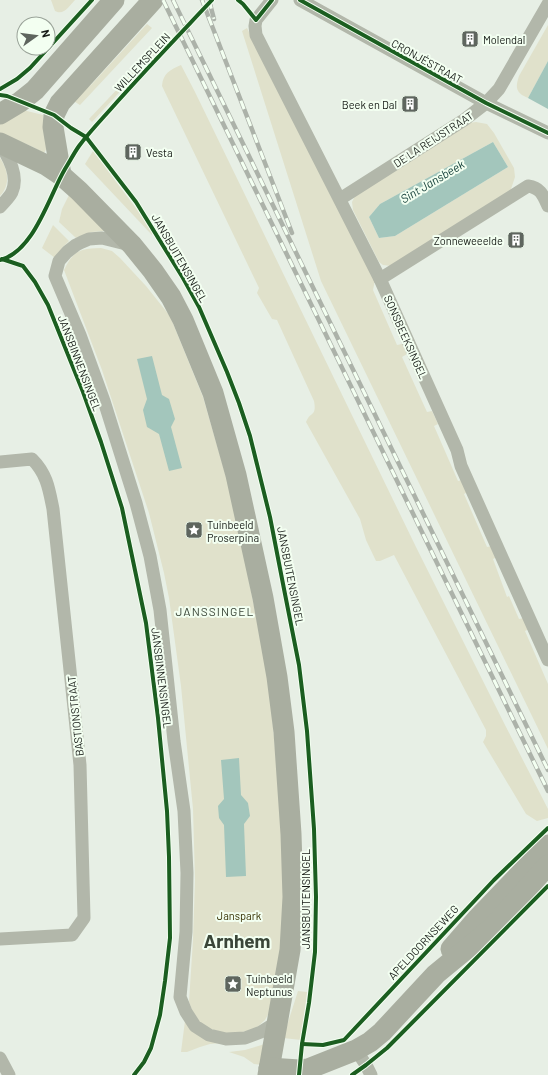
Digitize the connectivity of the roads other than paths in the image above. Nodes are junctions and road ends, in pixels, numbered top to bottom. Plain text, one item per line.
1 (114, 0) edge
2 (153, 0) edge
3 (272, 0) edge
4 (300, 0) edge
5 (548, 4) edge
6 (486, 103) junction
7 (0, 114) edge
8 (548, 133) edge
9 (0, 144) edge
10 (55, 163) junction
11 (340, 199) junction
12 (548, 206) edge
13 (0, 207) edge
14 (132, 245) junction
15 (380, 279) junction
16 (0, 462) edge
17 (548, 660) edge
18 (548, 845) edge
19 (548, 865) edge
20 (0, 939) edge
21 (436, 974) junction
22 (277, 1022) junction
23 (350, 1053) junction
24 (0, 1058) edge
25 (269, 1072) edge
26 (10, 1075) edge
27 (319, 1075) edge
28 (371, 1075) edge

1 - 7 main road
2 - 10 main road
3 - 11 street, SONSBEEKSINGEL
4 - 6 street, CRONJÉSTRAAT
5 - 6 street, DE LA REIJSTRAAT
6 - 8 street, CRONJÉSTRAAT
6 - 11 street, DE LA REIJSTRAAT
9 - 10 main road
9 - 13 street
10 - 14 main road, JANSBUITENSINGEL
11 - 15 street, SONSBEEKSINGEL
12 - 15 street
14 - 22 main road, JANSBUITENSINGEL
14 - 22 street, JANSBINNENSINGEL
15 - 17 street, SONSBEEKSINGEL
16 - 20 street, BASTIONSTRAAT
18 - 21 main road
19 - 21 main road
21 - 23 main road
22 - 25 main road, JANSBUITENSINGEL
23 - 25 main road
23 - 27 main road
23 - 28 street
24 - 26 street

